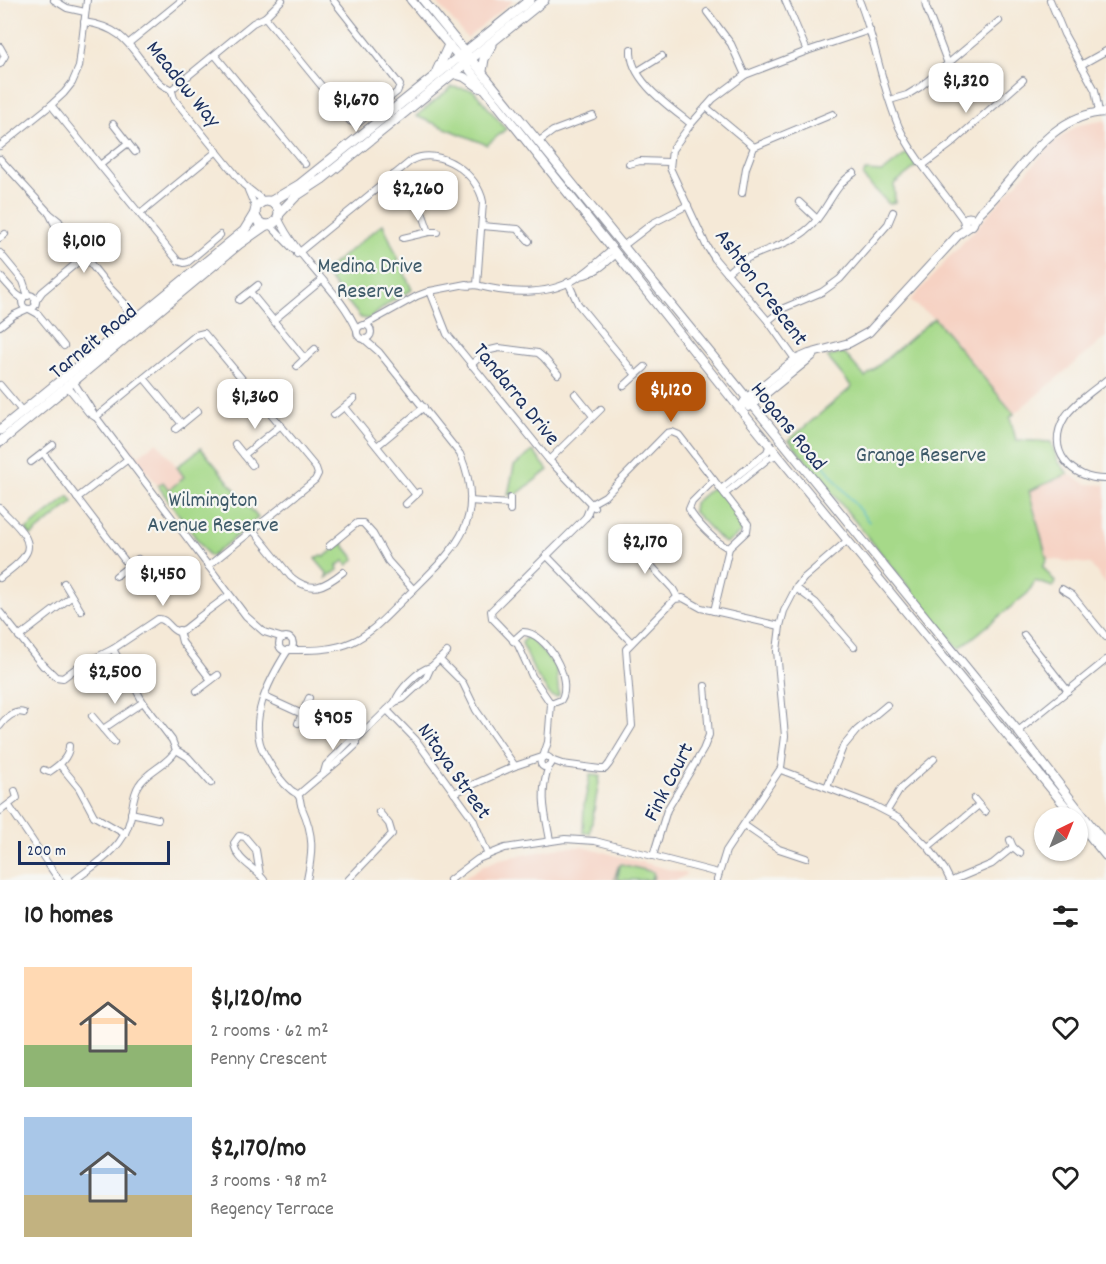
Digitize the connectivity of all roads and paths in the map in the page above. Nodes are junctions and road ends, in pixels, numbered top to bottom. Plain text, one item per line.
1 (54, 0) edge
2 (87, 0) edge
3 (282, 0) edge
4 (333, 0) edge
5 (413, 0) edge
6 (423, 0) edge
7 (530, 0) edge
8 (544, 0) edge
9 (785, 0) edge
10 (859, 0) edge
11 (925, 0) edge
12 (1050, 0) edge
13 (178, 1) edge
14 (85, 12) junction
15 (707, 12) dead end
16 (265, 17) junction
17 (999, 21) dead end
18 (84, 22) junction
19 (870, 30) junction
20 (494, 41) junction
21 (129, 43) junction
22 (449, 45) junction
23 (0, 47) edge
24 (631, 49) dead end
25 (807, 51) junction
26 (1106, 51) edge
27 (215, 55) junction
28 (662, 56) dead end
29 (465, 57) junction
30 (0, 64) edge
31 (948, 64) junction
32 (1081, 66) junction
33 (482, 71) junction
34 (638, 71) junction
35 (454, 74) junction
36 (435, 75) junction
37 (745, 75) junction
38 (1023, 80) dead end
39 (171, 90) junction
40 (486, 92) junction
41 (890, 100) junction
42 (51, 105) junction
43 (706, 107) junction
44 (1102, 112) edge
45 (833, 114) dead end
46 (593, 116) dead end
47 (113, 124) dead end
48 (691, 124) junction
49 (538, 142) junction
50 (128, 143) junction
51 (2, 145) edge
52 (754, 147) junction
53 (0, 151) edge
54 (217, 151) junction
55 (135, 152) dead end
56 (0, 159) edge
57 (669, 162) junction
58 (305, 164) dead end
59 (629, 164) dead end
60 (3, 165) edge
61 (100, 165) junction
62 (923, 165) junction
63 (854, 173) dead end
64 (393, 175) junction
65 (244, 185) junction
66 (742, 193) dead end
67 (268, 202) junction
68 (799, 202) dead end
69 (688, 206) junction
70 (256, 211) junction
71 (893, 212) dead end
72 (140, 214) junction
73 (278, 216) junction
74 (817, 219) junction
75 (519, 220) dead end
76 (968, 221) junction
77 (268, 225) junction
78 (482, 226) junction
79 (518, 229) junction
80 (429, 232) junction
81 (437, 232) dead end
82 (220, 235) dead end
83 (286, 238) junction
84 (403, 238) dead end
85 (529, 241) dead end
86 (622, 246) junction
87 (615, 251) junction
88 (298, 253) junction
89 (0, 254) edge
90 (85, 256) junction
91 (727, 273) junction
92 (0, 276) edge
93 (322, 280) junction
94 (568, 282) junction
95 (478, 283) junction
96 (258, 285) dead end
97 (430, 291) junction
98 (42, 292) junction
99 (250, 292) junction
100 (26, 298) junction
101 (121, 300) junction
102 (239, 300) dead end
103 (35, 303) junction
104 (28, 309) junction
105 (38, 314) junction
106 (348, 314) junction
107 (14, 315) junction
108 (381, 317) junction
109 (135, 319) junction
110 (274, 320) junction
111 (768, 321) junction
112 (364, 325) junction
113 (0, 326) edge
114 (357, 330) junction
115 (371, 334) junction
116 (364, 339) junction
117 (64, 346) dead end
118 (315, 350) dead end
119 (379, 352) junction
120 (305, 359) junction
121 (797, 362) junction
122 (471, 365) junction
123 (297, 366) dead end
124 (645, 367) dead end
125 (558, 374) dead end
126 (636, 375) junction
127 (778, 377) junction
128 (144, 378) junction
129 (1106, 380) edge
130 (68, 381) junction
131 (0, 385) edge
132 (624, 386) dead end
133 (575, 393) dead end
134 (354, 399) dead end
135 (746, 399) junction
136 (752, 406) junction
137 (345, 407) junction
138 (424, 407) junction
139 (601, 409) dead end
140 (740, 409) junction
141 (22, 411) junction
142 (198, 411) dead end
143 (334, 415) dead end
144 (593, 416) junction
145 (96, 417) junction
146 (281, 425) junction
147 (0, 430) edge
148 (0, 442) edge
149 (235, 444) dead end
150 (770, 444) junction
151 (53, 445) dead end
152 (377, 446) junction
153 (43, 453) junction
154 (244, 455) junction
155 (778, 455) junction
156 (128, 459) junction
157 (549, 460) junction
158 (31, 462) dead end
159 (252, 465) dead end
160 (1106, 479) edge
161 (714, 480) junction
162 (723, 491) junction
163 (77, 498) junction
164 (470, 501) junction
165 (406, 504) dead end
166 (509, 504) dead end
167 (593, 506) junction
168 (0, 508) edge
169 (253, 530) junction
170 (856, 534) junction
171 (848, 540) junction
172 (629, 542) dead end
173 (329, 546) dead end
174 (729, 548) junction
175 (873, 554) junction
176 (546, 555) junction
177 (138, 559) dead end
178 (866, 561) junction
179 (129, 566) junction
180 (208, 566) junction
181 (343, 572) dead end
182 (116, 576) dead end
183 (0, 578) edge
184 (64, 583) dead end
185 (796, 588) junction
186 (1062, 589) dead end
187 (413, 590) junction
188 (229, 595) junction
189 (71, 597) junction
190 (678, 598) junction
191 (81, 611) dead end
192 (714, 611) junction
193 (0, 612) edge
194 (780, 626) junction
195 (179, 631) junction
196 (264, 632) junction
197 (1024, 635) dead end
198 (19, 637) junction
199 (1106, 637) edge
200 (283, 638) junction
201 (292, 641) junction
202 (513, 641) junction
203 (631, 642) junction
204 (280, 647) junction
205 (854, 647) dead end
206 (113, 649) junction
207 (308, 649) junction
208 (288, 650) junction
209 (447, 651) dead end
210 (439, 659) junction
211 (1106, 660) edge
212 (277, 668) junction
213 (218, 675) dead end
214 (211, 680) junction
215 (705, 686) dead end
216 (197, 691) dead end
217 (1068, 691) junction
218 (265, 697) junction
219 (309, 698) dead end
220 (143, 702) junction
221 (551, 704) junction
222 (887, 705) dead end
223 (387, 710) junction
224 (0, 711) edge
225 (24, 713) dead end
226 (302, 714) junction
227 (92, 716) dead end
228 (6, 718) junction
229 (298, 723) dead end
230 (0, 726) edge
231 (103, 729) junction
232 (1018, 732) junction
233 (1010, 738) junction
234 (114, 742) dead end
235 (69, 746) dead end
236 (176, 750) junction
237 (934, 759) dead end
238 (546, 762) junction
239 (60, 765) junction
240 (515, 766) junction
241 (44, 770) dead end
242 (781, 770) junction
243 (212, 785) dead end
244 (827, 787) junction
245 (15, 791) dead end
246 (454, 793) junction
247 (298, 795) junction
248 (9, 806) junction
249 (1066, 807) edge
250 (0, 811) edge
251 (887, 811) junction
252 (379, 812) dead end
253 (985, 812) dead end
254 (131, 813) junction
255 (158, 819) dead end
256 (744, 825) junction
257 (125, 834) junction
258 (1088, 834) edge
259 (550, 840) junction
260 (1010, 840) dead end
261 (1106, 845) edge
262 (928, 847) junction
263 (1013, 848) junction
264 (1020, 853) dead end
265 (489, 855) junction
266 (653, 856) junction
267 (1106, 856) edge
268 (806, 858) dead end
269 (262, 877) edge
270 (717, 877) edge
271 (60, 880) edge
272 (75, 880) edge
273 (307, 880) edge
274 (348, 880) edge
275 (450, 880) edge
276 (952, 880) edge

1 - 14 street
2 - 14 street
3 - 16 street
4 - 16 street
5 - 22 street, Hogans Road
6 - 29 street, Hogans Road
7 - 29 main road
8 - 20 main road
9 - 25 street
10 - 19 street
11 - 31 street
12 - 32 street
13 - 21 street
14 - 18 street
15 - 37 street
16 - 27 street
17 - 31 street
18 - 21 street, Meadow Way
18 - 42 street
19 - 25 street
19 - 41 street
20 - 29 main road
20 - 33 main road
21 - 39 street, Meadow Way
22 - 29 street, Hogans Road
22 - 36 main road
23 - 30 street
24 - 34 street
25 - 37 street
26 - 32 street
27 - 39 street
27 - 58 street
28 - 34 street
29 - 33 street, Hogans Road
29 - 35 main road
29 - 36 main road
29 - 40 street, Hogans Road
31 - 41 street
32 - 44 street
33 - 49 street, Hogans Road
34 - 48 street
35 - 40 street
35 - 73 main road
36 - 67 main road
37 - 43 street
38 - 62 street
39 - 54 street, Meadow Way
40 - 87 street, Hogans Road
41 - 62 street
42 - 51 street
42 - 61 street
43 - 48 street
43 - 52 street
44 - 76 street
45 - 52 street
46 - 49 street
47 - 50 street
48 - 57 street
49 - 86 street, Hogans Road
50 - 55 street
50 - 61 street
51 - 53 street
52 - 66 street
54 - 65 street, Meadow Way
54 - 72 street
56 - 60 street
57 - 59 street
57 - 69 street, Ashton Crescent
60 - 90 street
61 - 72 street
62 - 76 street
63 - 74 street
64 - 78 street
64 - 80 street
64 - 88 street
65 - 67 street, Meadow Way
65 - 70 street, Meadow Way
67 - 70 main road
67 - 73 main road
68 - 74 street
69 - 86 street
69 - 91 street, Ashton Crescent
70 - 77 main road
70 - 109 main road, Tarneit Road
71 - 111 street
72 - 82 street
73 - 77 main road
73 - 83 street
74 - 91 street
75 - 79 street
76 - 121 street
77 - 83 street
77 - 109 main road, Tarneit Road
78 - 79 street
78 - 95 street
79 - 85 street
80 - 81 street
80 - 84 street
83 - 88 street
86 - 87 street
86 - 135 street, Hogans Road
87 - 94 street
87 - 140 street, Hogans Road
88 - 93 street
89 - 100 street
90 - 98 street
90 - 101 street
91 - 111 street, Ashton Crescent
92 - 100 street
93 - 106 street
93 - 110 street
94 - 95 street
94 - 126 street
95 - 97 street
96 - 99 street
97 - 108 street
97 - 122 street, Tandarra Drive
98 - 100 street
98 - 103 street
99 - 102 street
99 - 110 street
100 - 103 street
100 - 104 street
100 - 107 street
101 - 109 street
101 - 109 street
103 - 104 street
103 - 105 street
104 - 105 street
104 - 107 street
105 - 117 street
106 - 112 street
106 - 114 street
107 - 113 street
108 - 112 street
108 - 115 street
109 - 130 main road, Tarneit Road
109 - 130 main road, Tarneit Road
110 - 120 street
111 - 121 street, Ashton Crescent
112 - 114 street
112 - 115 street
114 - 116 street
115 - 116 street
115 - 119 street
116 - 119 street
118 - 120 street
119 - 138 street
120 - 123 street
121 - 127 street
122 - 125 street
122 - 157 street, Tandarra Drive
124 - 126 street
126 - 132 street
127 - 135 street
127 - 136 street
128 - 142 street
128 - 145 street
128 - 146 street
129 - 160 street
130 - 141 main road, Tarneit Road
130 - 145 street
130 - 148 main road, Tarneit Road
131 - 141 street
133 - 144 street
134 - 137 street
135 - 136 street, Hogans Road
135 - 140 street
136 - 140 street
136 - 170 street, Hogans Road
137 - 143 street
137 - 152 street
138 - 152 street
138 - 164 street
139 - 144 street
140 - 150 street, Hogans Road
141 - 147 main road, Tarneit Road
144 - 157 street
145 - 156 street
146 - 154 street
146 - 169 street
149 - 154 street
150 - 155 street, Hogans Road
150 - 162 street
151 - 153 street
152 - 165 street
153 - 158 street
153 - 163 street
154 - 159 street
155 - 162 street
155 - 171 street, Hogans Road
156 - 163 street
156 - 180 street
157 - 167 street, Tandarra Drive
161 - 162 street
161 - 167 street
161 - 174 street
162 - 174 street
163 - 179 street
164 - 166 street
164 - 187 street
167 - 176 street
168 - 183 street
169 - 180 street
169 - 181 street
170 - 171 street
170 - 175 street, Hogans Road
171 - 178 street, Hogans Road
171 - 185 street
172 - 190 street
173 - 187 street
174 - 192 street
175 - 178 street
175 - 232 street, Hogans Road
176 - 202 street
176 - 203 street
177 - 179 street
178 - 233 street, Hogans Road
179 - 182 street
180 - 188 street
184 - 189 street
185 - 194 street
185 - 205 street
186 - 199 street
187 - 207 street
188 - 195 street
188 - 196 street
189 - 191 street
189 - 198 street
190 - 192 street
190 - 203 street
192 - 194 street
193 - 198 street
194 - 242 street
195 - 206 street
195 - 214 street
196 - 200 street
196 - 204 street
197 - 217 street
198 - 206 street
200 - 201 street
200 - 204 street
201 - 207 street
201 - 208 street
202 - 221 street
202 - 221 street
203 - 238 street
204 - 208 street
204 - 212 street
206 - 220 street
207 - 208 street
208 - 212 street
209 - 210 street
210 - 223 street
210 - 240 street
211 - 217 street
212 - 218 street
213 - 214 street
214 - 216 street
215 - 266 street, Fink Court
217 - 232 street
218 - 226 street
218 - 247 street
219 - 226 street
220 - 231 street
220 - 236 street
221 - 238 street
222 - 244 street
223 - 246 street, Nitaya Street
223 - 247 street
224 - 228 street
225 - 228 street
226 - 229 street
227 - 231 street
228 - 230 street
231 - 234 street
232 - 233 street
232 - 261 street, Hogans Road
233 - 249 street, Hogans Road
235 - 239 street
236 - 243 street
236 - 254 street
237 - 251 street
238 - 240 street
238 - 259 street
239 - 241 street
239 - 257 street
240 - 246 street
242 - 244 street
242 - 256 street
244 - 251 street
245 - 248 street
246 - 265 street, Nitaya Street
247 - 273 street
248 - 250 street
248 - 271 street
251 - 262 street
252 - 274 street
253 - 262 street
254 - 255 street
254 - 257 street
256 - 268 street
256 - 270 street
257 - 272 street
258 - 267 street, Hogans Road
259 - 265 street
259 - 266 street
260 - 263 street
262 - 276 street
263 - 264 street
263 - 276 street
265 - 275 street
266 - 270 street
269 - 269 street

